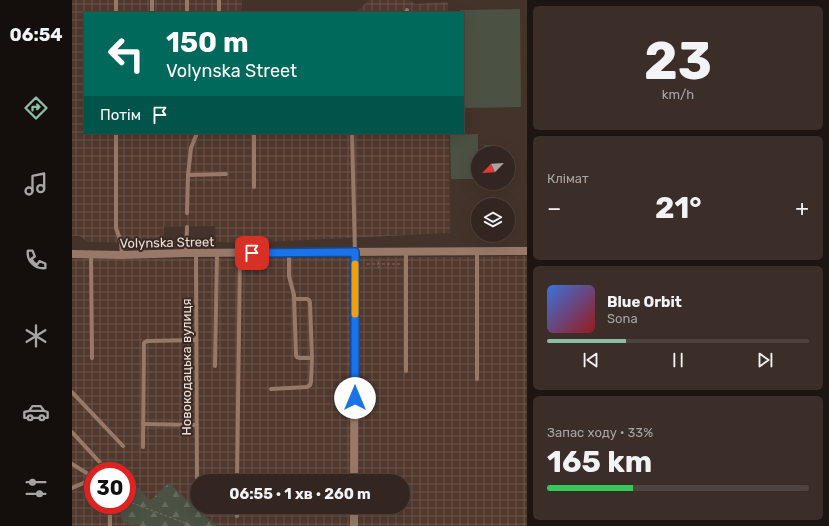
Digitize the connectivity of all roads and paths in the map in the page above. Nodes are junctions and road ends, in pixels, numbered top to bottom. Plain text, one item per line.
1 (116, 0) edge
2 (152, 0) edge
3 (187, 0) edge
4 (219, 0) edge
5 (116, 12) edge
6 (152, 12) edge
7 (187, 12) edge
8 (219, 12) edge
9 (116, 134) edge
10 (197, 134) edge
11 (254, 134) edge
12 (352, 134) edge
13 (226, 174) dead end
14 (188, 175) junction
15 (254, 187) dead end
16 (187, 214) dead end
17 (187, 227) dead end
18 (527, 251) edge
19 (355, 252) junction
20 (406, 252) junction
21 (477, 252) junction
22 (186, 253) junction
23 (196, 253) junction
24 (217, 253) junction
25 (240, 253) junction
26 (289, 253) junction
27 (72, 254) edge
28 (91, 254) junction
29 (122, 255) junction
30 (378, 261) dead end
31 (367, 264) dead end
32 (378, 264) junction
33 (406, 264) junction
34 (379, 268) dead end
35 (294, 299) junction
36 (196, 340) junction
37 (92, 358) dead end
38 (312, 358) junction
39 (215, 366) dead end
40 (406, 371) dead end
41 (477, 379) dead end
42 (271, 389) dead end
43 (72, 392) edge
44 (143, 424) junction
45 (197, 425) junction
46 (72, 432) edge
47 (123, 446) dead end
48 (143, 447) dead end
49 (100, 462) edge
50 (72, 464) edge
51 (84, 471) edge
52 (197, 474) edge
53 (238, 474) edge
54 (354, 474) edge
55 (84, 483) edge
56 (72, 488) edge
57 (136, 504) edge
58 (110, 514) edge
59 (354, 514) edge
60 (110, 526) edge
61 (193, 526) edge
62 (354, 526) edge

1 - 5 lane
2 - 6 lane
3 - 7 lane
4 - 8 lane
9 - 29 lane
10 - 14 lane
11 - 15 lane
12 - 19 lane
13 - 14 lane
14 - 16 lane
17 - 22 lane
18 - 21 street, Volynska Street
19 - 20 street, Volynska Street
19 - 26 street, Volynska Street
19 - 54 street
20 - 21 street, Volynska Street
20 - 33 lane
21 - 41 lane
22 - 23 street, Volynska Street
22 - 29 street, Volynska Street
23 - 24 street, Volynska Street
23 - 36 lane, Новокодацька вулиця
24 - 25 street, Volynska Street
24 - 39 lane
25 - 26 street, Volynska Street
25 - 53 lane
26 - 35 lane
27 - 28 street, Volynska Street
28 - 29 street, Volynska Street
28 - 37 lane
30 - 32 path
31 - 32 path
32 - 33 path
32 - 34 path
33 - 40 lane
35 - 38 lane
35 - 38 lane
36 - 44 lane
36 - 45 lane, Новокодацька вулиця
38 - 42 lane
43 - 47 lane
44 - 45 lane
44 - 48 lane
45 - 52 lane, Новокодацька вулиця
46 - 49 lane
50 - 51 lane
55 - 56 lane
57 - 61 path
58 - 60 lane
59 - 62 street

